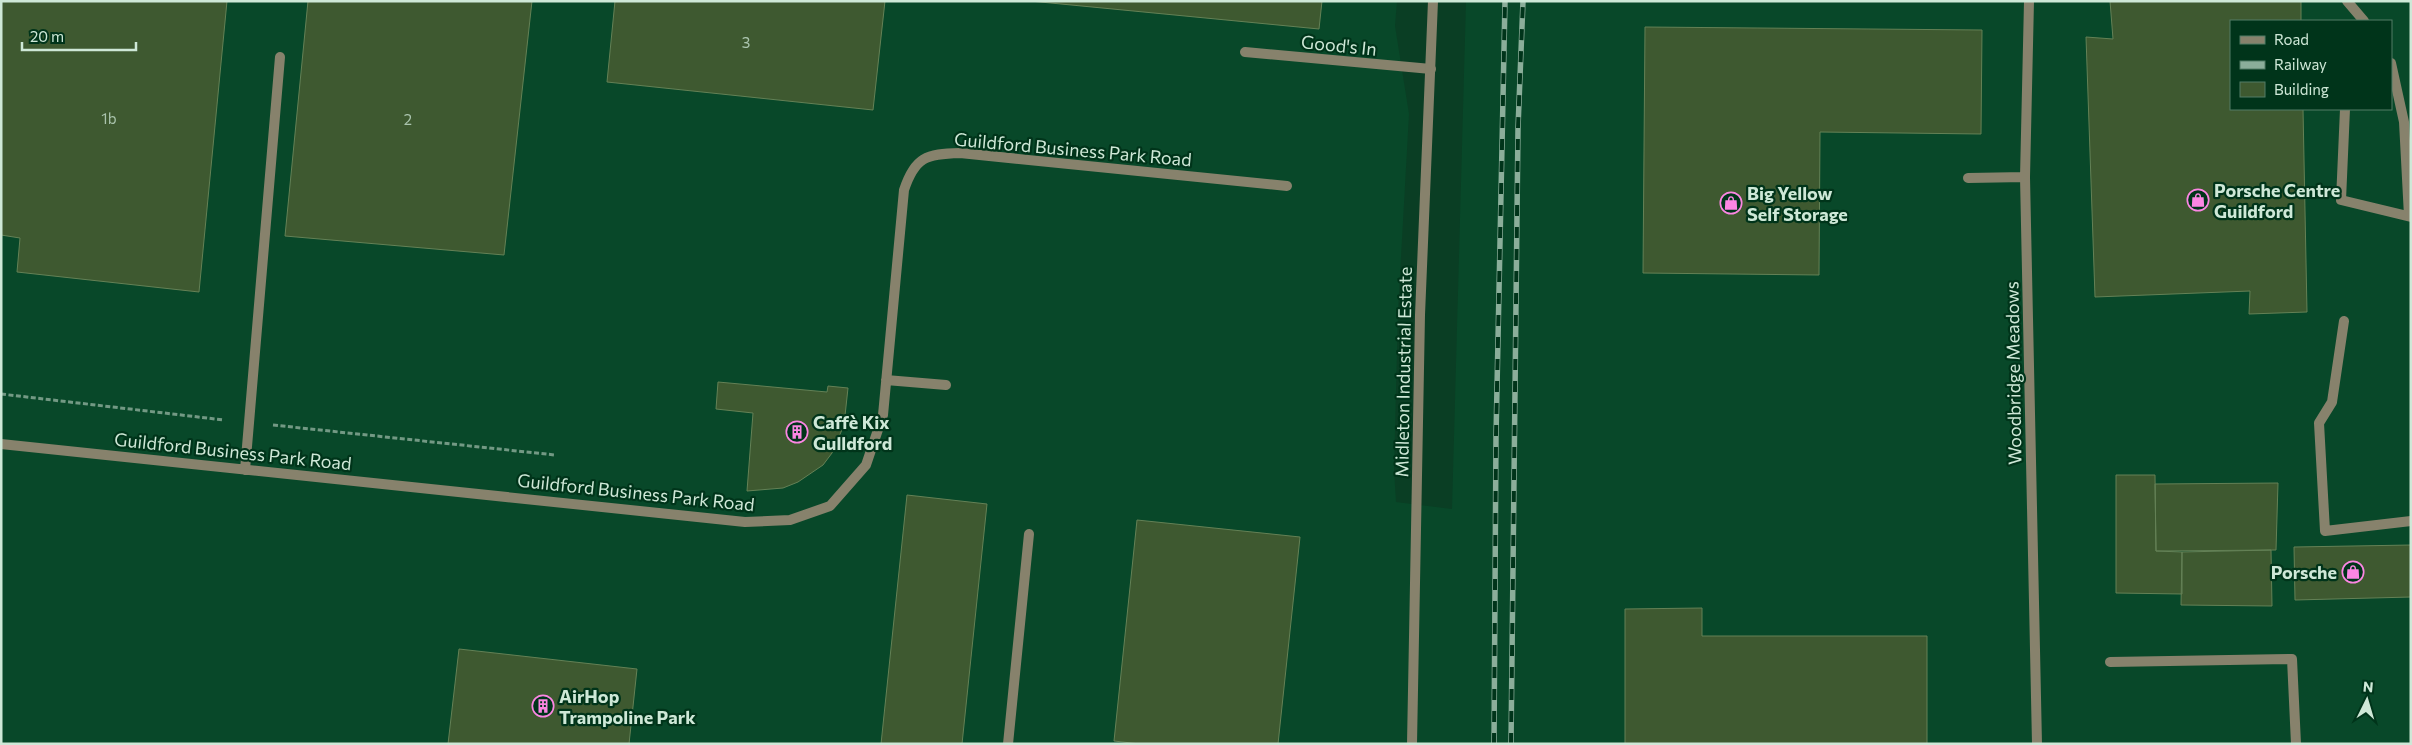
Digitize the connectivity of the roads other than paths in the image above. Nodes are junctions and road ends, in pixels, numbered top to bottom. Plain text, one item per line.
1 (1433, 1) edge
2 (2029, 1) edge
3 (2347, 1) edge
4 (2363, 20) edge
5 (1245, 52) dead end
6 (280, 57) dead end
7 (1430, 69) junction
8 (2392, 69) edge
9 (2345, 110) edge
10 (2025, 177) junction
11 (1968, 178) dead end
12 (1287, 186) dead end
13 (2410, 216) edge
14 (2344, 321) dead end
15 (886, 380) junction
16 (946, 386) dead end
17 (1, 444) edge
18 (245, 470) junction
19 (2411, 521) edge
20 (1029, 534) dead end
21 (2110, 662) dead end
22 (1008, 744) edge
23 (1412, 744) edge
24 (2036, 744) edge
25 (2296, 744) edge

1 - 7 street, Midleton Industrial Estate
2 - 10 street, Woodbridge Meadows
3 - 4 street
5 - 7 street, Good's In
6 - 18 street
7 - 23 street, Midleton Industrial Estate
8 - 13 street
9 - 13 street
10 - 11 street
10 - 24 street, Woodbridge Meadows
12 - 15 street, Guildford Business Park Road
14 - 19 street
15 - 16 street
15 - 18 street, Guildford Business Park Road
17 - 18 street, Guildford Business Park Road
20 - 22 street
21 - 25 street

